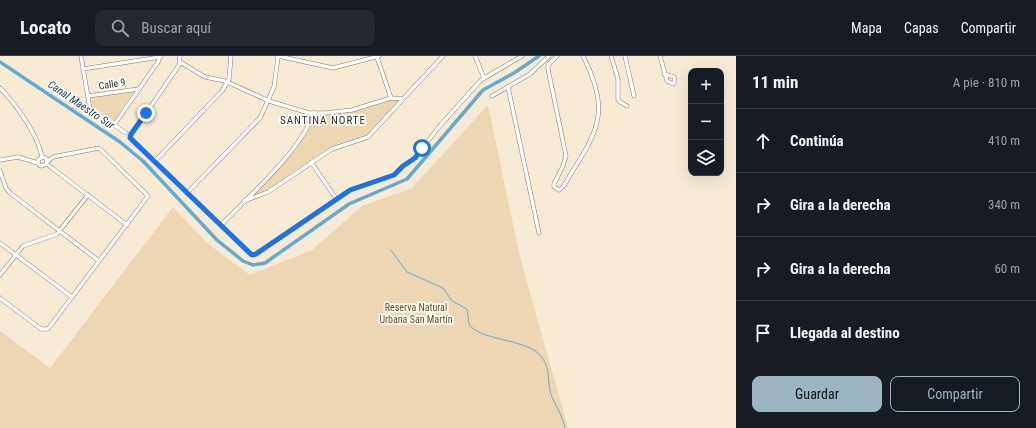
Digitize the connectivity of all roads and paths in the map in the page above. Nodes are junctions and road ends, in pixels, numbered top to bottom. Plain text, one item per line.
1 (81, 56) edge
2 (160, 56) edge
3 (180, 56) edge
4 (231, 56) edge
5 (443, 56) edge
6 (475, 56) edge
7 (522, 56) edge
8 (550, 56) edge
9 (557, 56) edge
10 (583, 56) edge
11 (611, 56) edge
12 (625, 56) edge
13 (660, 56) edge
14 (278, 57) edge
15 (378, 57) edge
16 (180, 62) junction
17 (83, 69) junction
18 (664, 74) dead end
19 (484, 78) junction
20 (228, 82) junction
21 (508, 86) junction
22 (0, 88) edge
23 (139, 89) junction
24 (88, 96) junction
25 (492, 96) dead end
26 (634, 96) dead end
27 (392, 98) junction
28 (403, 99) junction
29 (269, 101) junction
30 (627, 106) dead end
31 (313, 113) junction
32 (114, 125) junction
33 (126, 134) dead end
34 (42, 157) junction
35 (0, 160) edge
36 (155, 161) junction
37 (47, 162) junction
38 (311, 162) junction
39 (38, 163) junction
40 (562, 169) junction
41 (0, 171) edge
42 (570, 174) junction
43 (187, 193) junction
44 (88, 195) junction
45 (337, 200) junction
46 (244, 201) junction
47 (127, 225) junction
48 (221, 225) junction
49 (60, 231) junction
50 (539, 233) dead end
51 (0, 243) edge
52 (16, 254) junction
53 (99, 261) junction
54 (0, 275) edge
55 (72, 296) junction
56 (0, 298) edge

1 - 17 street
2 - 17 street
2 - 23 street
3 - 16 street
4 - 20 street
5 - 28 street
6 - 19 street
7 - 19 street
8 - 21 street
9 - 40 street
10 - 42 street
11 - 30 street
12 - 26 street
13 - 18 street
14 - 15 street
14 - 29 street
15 - 27 street
16 - 20 street
16 - 36 street
17 - 24 street
19 - 45 street
20 - 29 street
20 - 36 street
21 - 25 street
21 - 50 street
22 - 34 street
23 - 24 street, Calle 9
23 - 32 street
24 - 32 street
27 - 28 street
27 - 31 street
28 - 38 street
29 - 31 street
29 - 43 street
31 - 46 street
32 - 33 street
34 - 37 street
34 - 39 street
35 - 39 street
36 - 43 street
37 - 39 street
37 - 44 street
37 - 47 street
38 - 45 street
38 - 46 street
40 - 42 street
40 - 42 street
41 - 49 street
43 - 48 street
44 - 47 street
44 - 49 street
45 - 48 street
46 - 48 street
47 - 53 street
49 - 52 street
49 - 53 street
51 - 52 street
52 - 54 street
52 - 55 street
53 - 55 street
55 - 56 street

